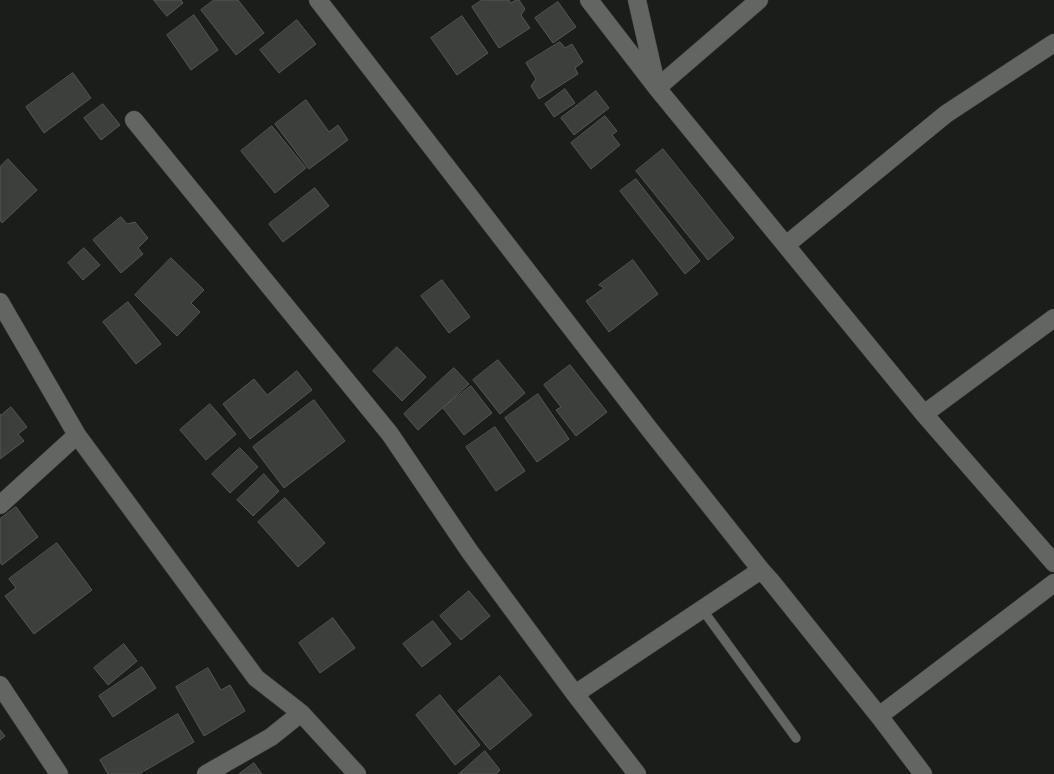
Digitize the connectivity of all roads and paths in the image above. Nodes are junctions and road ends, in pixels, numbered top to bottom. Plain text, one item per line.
1 (318, 0) edge
2 (589, 0) edge
3 (637, 0) edge
4 (758, 0) edge
5 (1054, 43) edge
6 (657, 88) junction
7 (134, 120) dead end
8 (786, 245) junction
9 (0, 302) edge
10 (1054, 318) edge
11 (924, 414) junction
12 (77, 435) junction
13 (0, 505) edge
14 (1054, 563) edge
15 (761, 570) junction
16 (1054, 583) edge
17 (702, 609) junction
18 (0, 685) edge
19 (575, 694) junction
20 (301, 713) junction
21 (879, 716) junction
22 (796, 738) dead end
23 (59, 774) edge
24 (206, 774) edge
25 (357, 774) edge
26 (637, 774) edge
27 (923, 774) edge

1 - 15 street
2 - 6 street
3 - 6 street
4 - 6 street
5 - 8 street
6 - 8 street
7 - 19 street
8 - 11 street
9 - 12 street
10 - 11 street
11 - 14 street
12 - 13 street
12 - 20 street
15 - 17 street
15 - 21 street
16 - 21 street
17 - 19 street
17 - 22 lane
18 - 23 street
19 - 26 street
20 - 24 street
20 - 25 street
21 - 27 street

